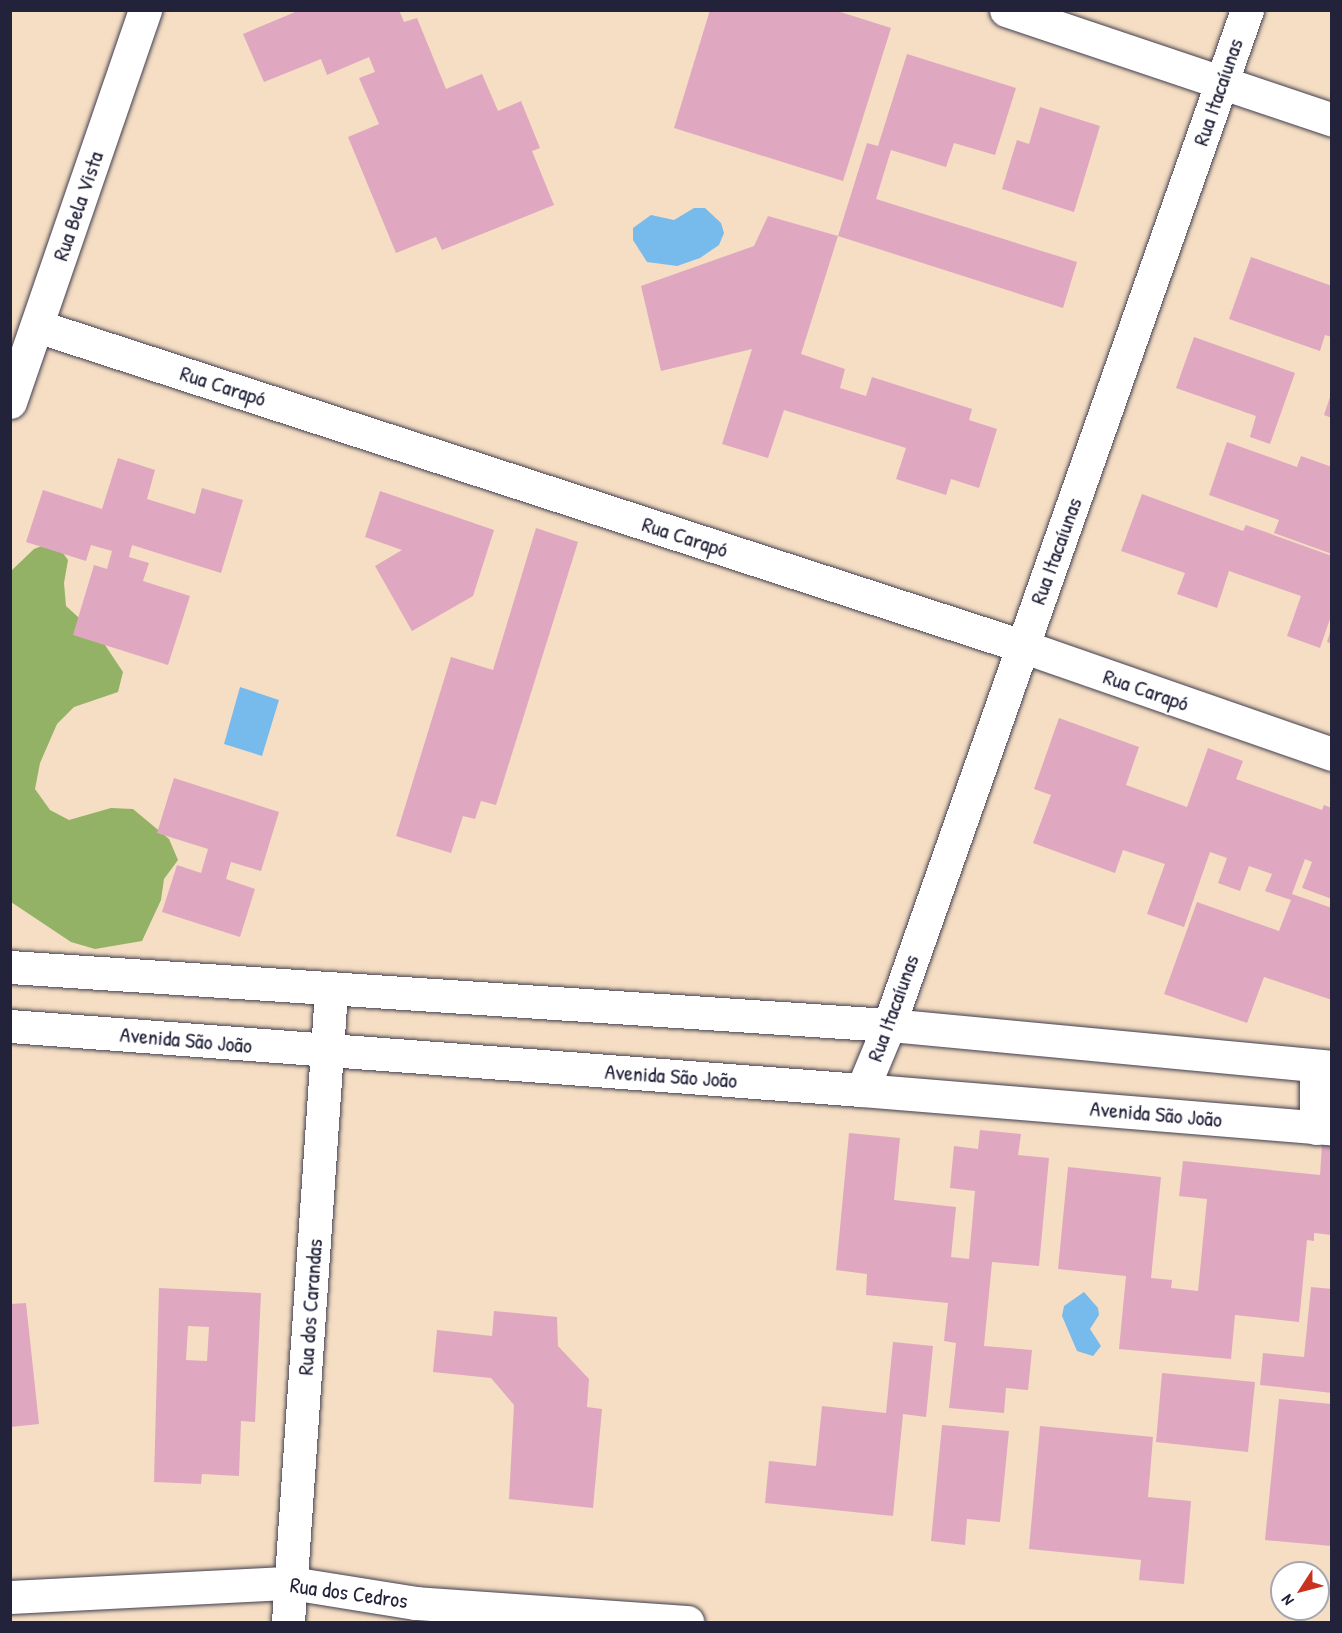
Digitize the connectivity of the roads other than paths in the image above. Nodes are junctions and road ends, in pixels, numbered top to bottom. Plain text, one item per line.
1 (145, 10) edge
2 (1006, 10) edge
3 (1247, 10) edge
4 (1221, 83) junction
5 (1332, 120) edge
6 (37, 326) junction
7 (10, 402) edge
8 (1022, 646) junction
9 (1332, 754) edge
10 (10, 967) edge
11 (331, 991) junction
12 (889, 1025) junction
13 (10, 1026) edge
14 (328, 1051) junction
15 (1324, 1066) edge
16 (862, 1090) junction
17 (1324, 1128) edge
18 (291, 1583) junction
19 (10, 1597) edge
20 (288, 1623) edge
21 (687, 1623) edge

1 - 6 street, Rua Bela Vista
2 - 4 street
3 - 4 street, Rua Itacaíunas
4 - 5 street
4 - 8 street, Rua Itacaíunas
6 - 7 street, Rua Bela Vista
6 - 8 street, Rua Carapó
8 - 9 street, Rua Carapó
8 - 12 street, Rua Itacaíunas
10 - 11 street
11 - 12 street
11 - 14 street, Rua dos Carandas
12 - 15 street
12 - 16 street, Rua Itacaíunas
13 - 14 street, Avenida São João
14 - 16 street, Avenida São João
14 - 18 street, Rua dos Carandas
15 - 17 street
16 - 17 street, Avenida São João
18 - 19 street, Rua dos Cedros
18 - 20 street, Rua dos Carandas
18 - 21 street, Rua dos Cedros

